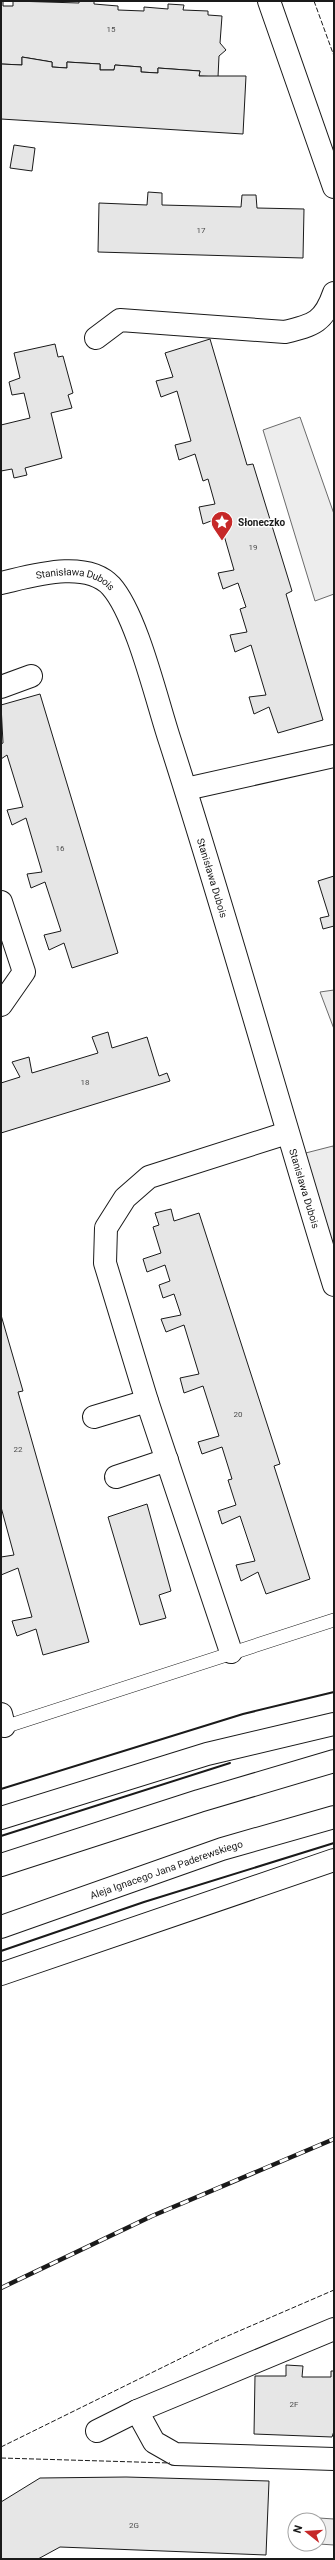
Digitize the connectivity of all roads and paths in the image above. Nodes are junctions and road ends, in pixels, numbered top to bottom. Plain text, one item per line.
1 (269, 1) edge
2 (334, 187) edge
3 (334, 293) edge
4 (96, 338) dead end
5 (1, 583) edge
6 (31, 676) dead end
7 (1, 687) edge
8 (334, 756) edge
9 (186, 790) junction
10 (1, 902) edge
11 (1, 1005) edge
12 (287, 1133) junction
13 (334, 1285) edge
14 (147, 1402) junction
15 (94, 1417) dead end
16 (167, 1460) junction
17 (116, 1477) dead end
18 (334, 1620) edge
19 (230, 1652) junction
20 (2, 1723) edge
21 (334, 1724) edge
22 (334, 1761) edge
23 (334, 1817) edge
24 (1, 1818) edge
25 (334, 1860) edge
26 (1, 1865) edge
27 (1, 1927) edge
28 (1, 1974) edge
29 (334, 2329) edge
30 (137, 2411) junction
31 (97, 2431) dead end
32 (334, 2459) edge

1 - 2 street
3 - 4 street
5 - 9 street, Stanisława Dubois
6 - 7 street
8 - 9 street
9 - 12 street, Stanisława Dubois
10 - 11 street
12 - 13 street, Stanisława Dubois
12 - 14 street
14 - 15 street
14 - 16 street
16 - 17 street
16 - 19 street
18 - 19 lane
19 - 20 lane
21 - 24 street
22 - 26 street
23 - 27 street, Aleja Ignacego Jana Paderewskiego
25 - 28 street
29 - 30 street
30 - 31 street
30 - 32 street

